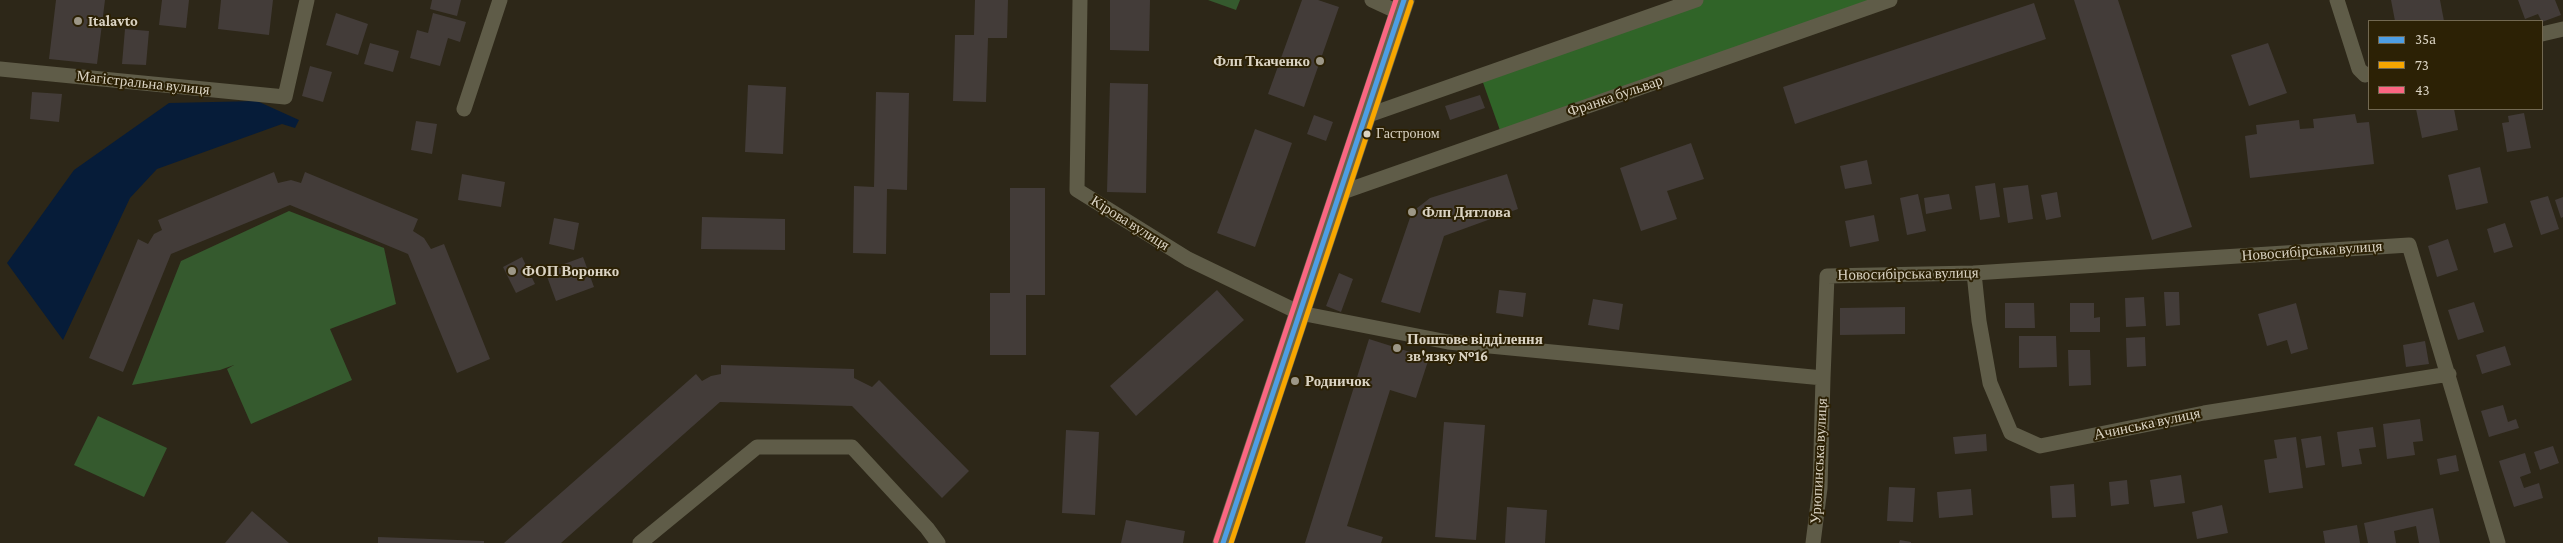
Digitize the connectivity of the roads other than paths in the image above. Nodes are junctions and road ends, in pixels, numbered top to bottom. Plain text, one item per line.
1 (307, 0) edge
2 (500, 0) edge
3 (1080, 0) edge
4 (1372, 0) edge
5 (1696, 0) edge
6 (1890, 0) edge
7 (2337, 0) edge
8 (1402, 7) edge
9 (2563, 29) edge
10 (2543, 34) edge
11 (0, 69) edge
12 (2368, 74) edge
13 (464, 109) dead end
14 (1366, 116) junction
15 (1340, 193) junction
16 (1974, 273) junction
17 (1300, 313) junction
18 (2449, 374) junction
19 (1823, 378) junction
20 (640, 543) edge
21 (938, 543) edge
22 (1223, 543) edge
23 (1813, 543) edge
24 (2498, 543) edge

1 - 11 street, Магістральна вулиця
2 - 13 street
3 - 17 street, Кірова вулиця
4 - 8 street
5 - 14 street
6 - 15 street, Франка бульвар
7 - 12 street
8 - 14 street
9 - 10 street
14 - 15 street
15 - 17 street
16 - 18 street, Новосибірська вулиця
16 - 18 street, Ачинська вулиця
16 - 19 street, Новосибірська вулиця
17 - 19 street
17 - 22 street
18 - 24 street
19 - 23 street, Урюпинська вулиця
20 - 21 street

